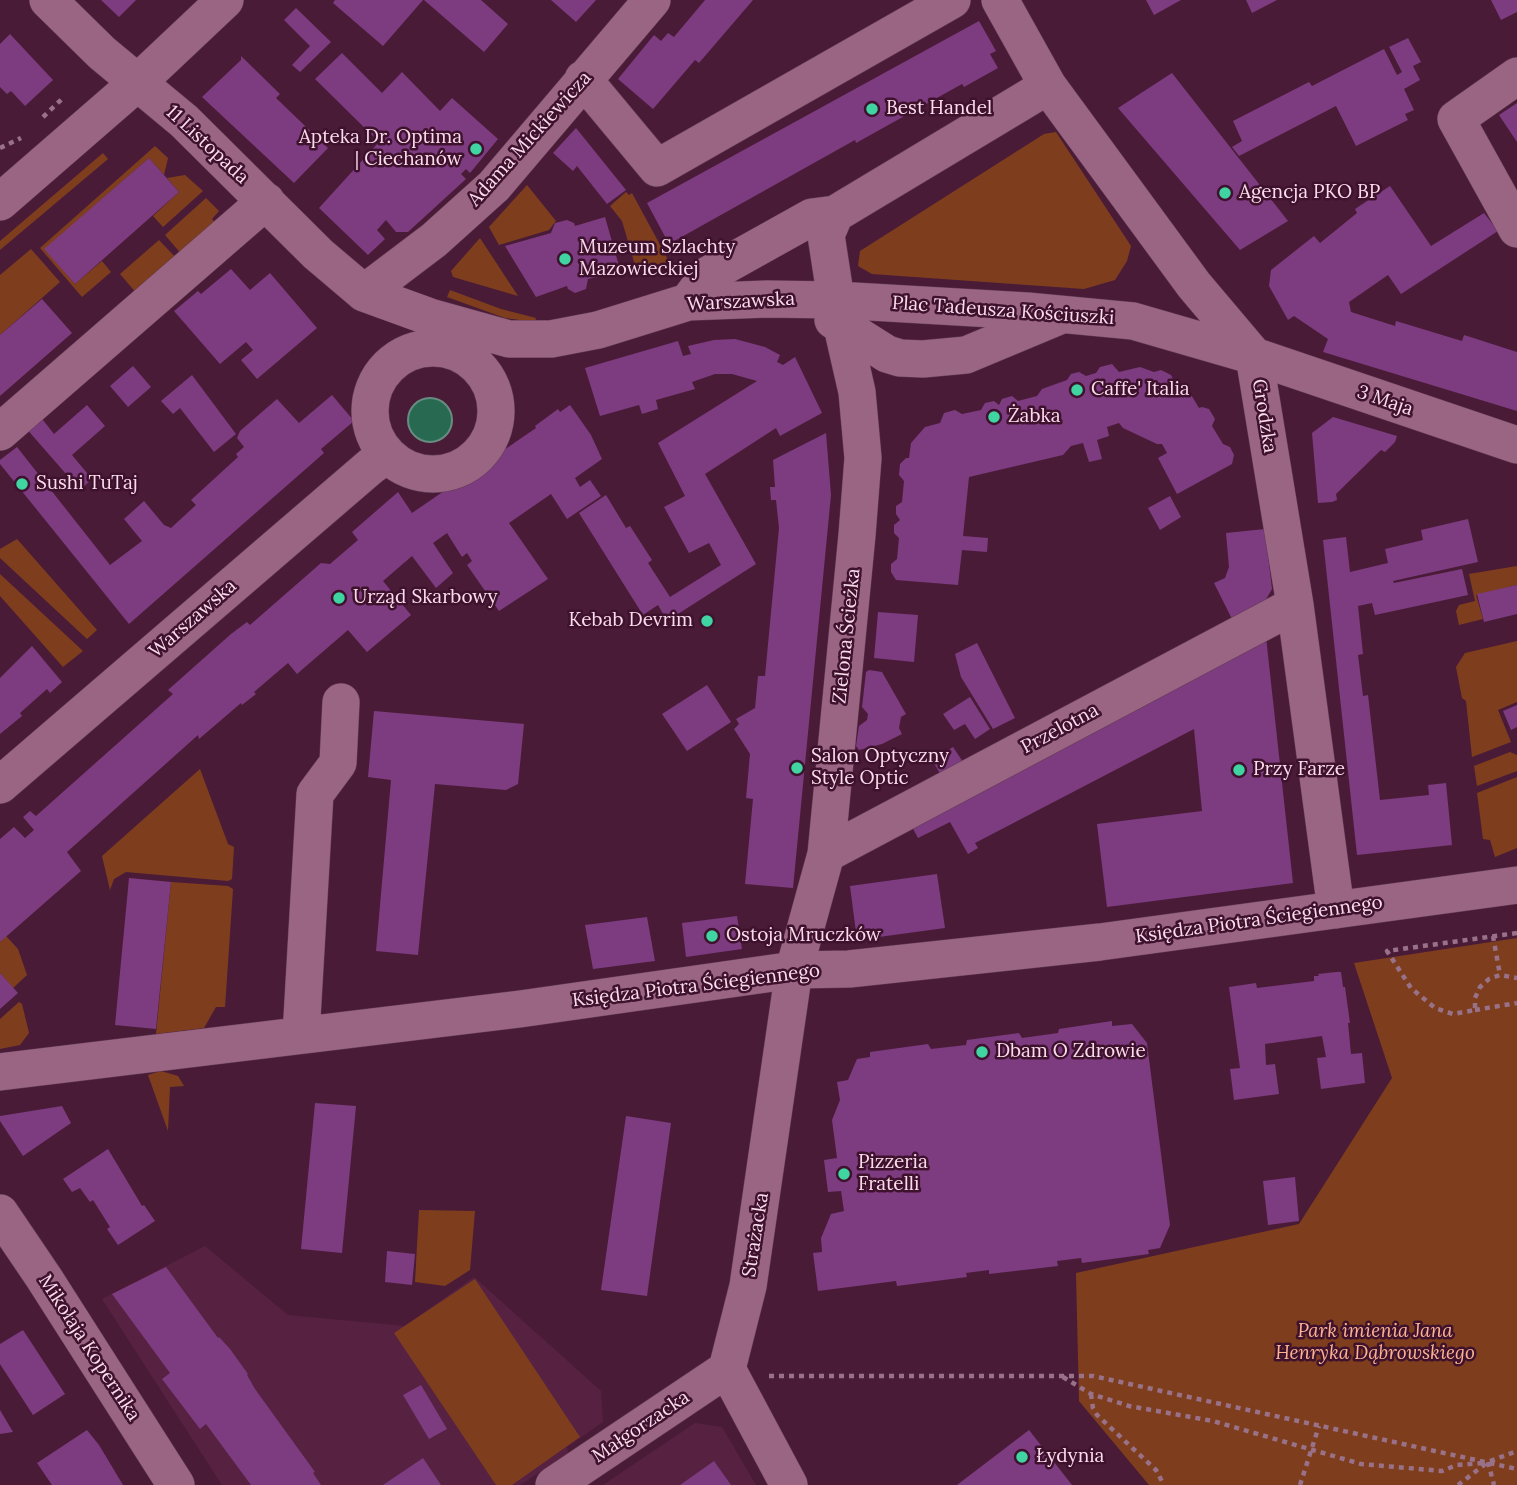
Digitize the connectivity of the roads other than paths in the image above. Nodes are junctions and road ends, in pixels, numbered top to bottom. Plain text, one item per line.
1 (48, 0) edge
2 (225, 0) edge
3 (652, 0) edge
4 (953, 0) edge
5 (1000, 0) edge
6 (1517, 76) edge
7 (583, 79) junction
8 (137, 83) junction
9 (1048, 86) junction
10 (266, 201) junction
11 (0, 202) edge
12 (835, 214) junction
13 (1517, 229) edge
14 (364, 293) junction
15 (688, 302) junction
16 (829, 309) junction
17 (1061, 315) junction
18 (1254, 356) junction
19 (0, 432) edge
20 (1517, 445) edge
21 (387, 455) dead end
22 (1295, 605) junction
23 (341, 702) dead end
24 (0, 785) edge
25 (826, 854) junction
26 (1517, 885) edge
27 (1336, 910) junction
28 (794, 970) junction
29 (301, 1035) junction
30 (0, 1072) edge
31 (0, 1213) edge
32 (727, 1369) junction
33 (176, 1485) edge
34 (554, 1485) edge
35 (789, 1485) edge

1 - 8 street, 11 Listopada
2 - 8 street
3 - 7 street, Adama Mickiewicza
4 - 7 street
5 - 9 street, Grodzka
6 - 13 street
7 - 14 street, Adama Mickiewicza
8 - 10 street, 11 Listopada
8 - 11 street
9 - 12 street
9 - 18 street, Grodzka
10 - 14 street, 11 Listopada
10 - 19 street
12 - 15 street
12 - 16 street
14 - 15 street, Warszawska
15 - 16 street, Warszawska
16 - 17 street, Plac Tadeusza Kościuszki
16 - 17 street
16 - 25 street, Zielona Ścieżka
17 - 18 street, Plac Tadeusza Kościuszki
18 - 20 street, 3 Maja
18 - 22 street, Grodzka
21 - 24 street, Warszawska
22 - 25 street, Przelotna
22 - 27 street, Grodzka
23 - 29 street
25 - 28 street, Zielona Ścieżka
26 - 27 street, Księdza Piotra Ściegiennego
27 - 28 street, Księdza Piotra Ściegiennego
28 - 29 street, Księdza Piotra Ściegiennego
28 - 32 street, Strażacka
29 - 30 street, Księdza Piotra Ściegiennego
31 - 33 street, Mikołaja Kopernika
32 - 34 street, Małgorzacka
32 - 35 street

